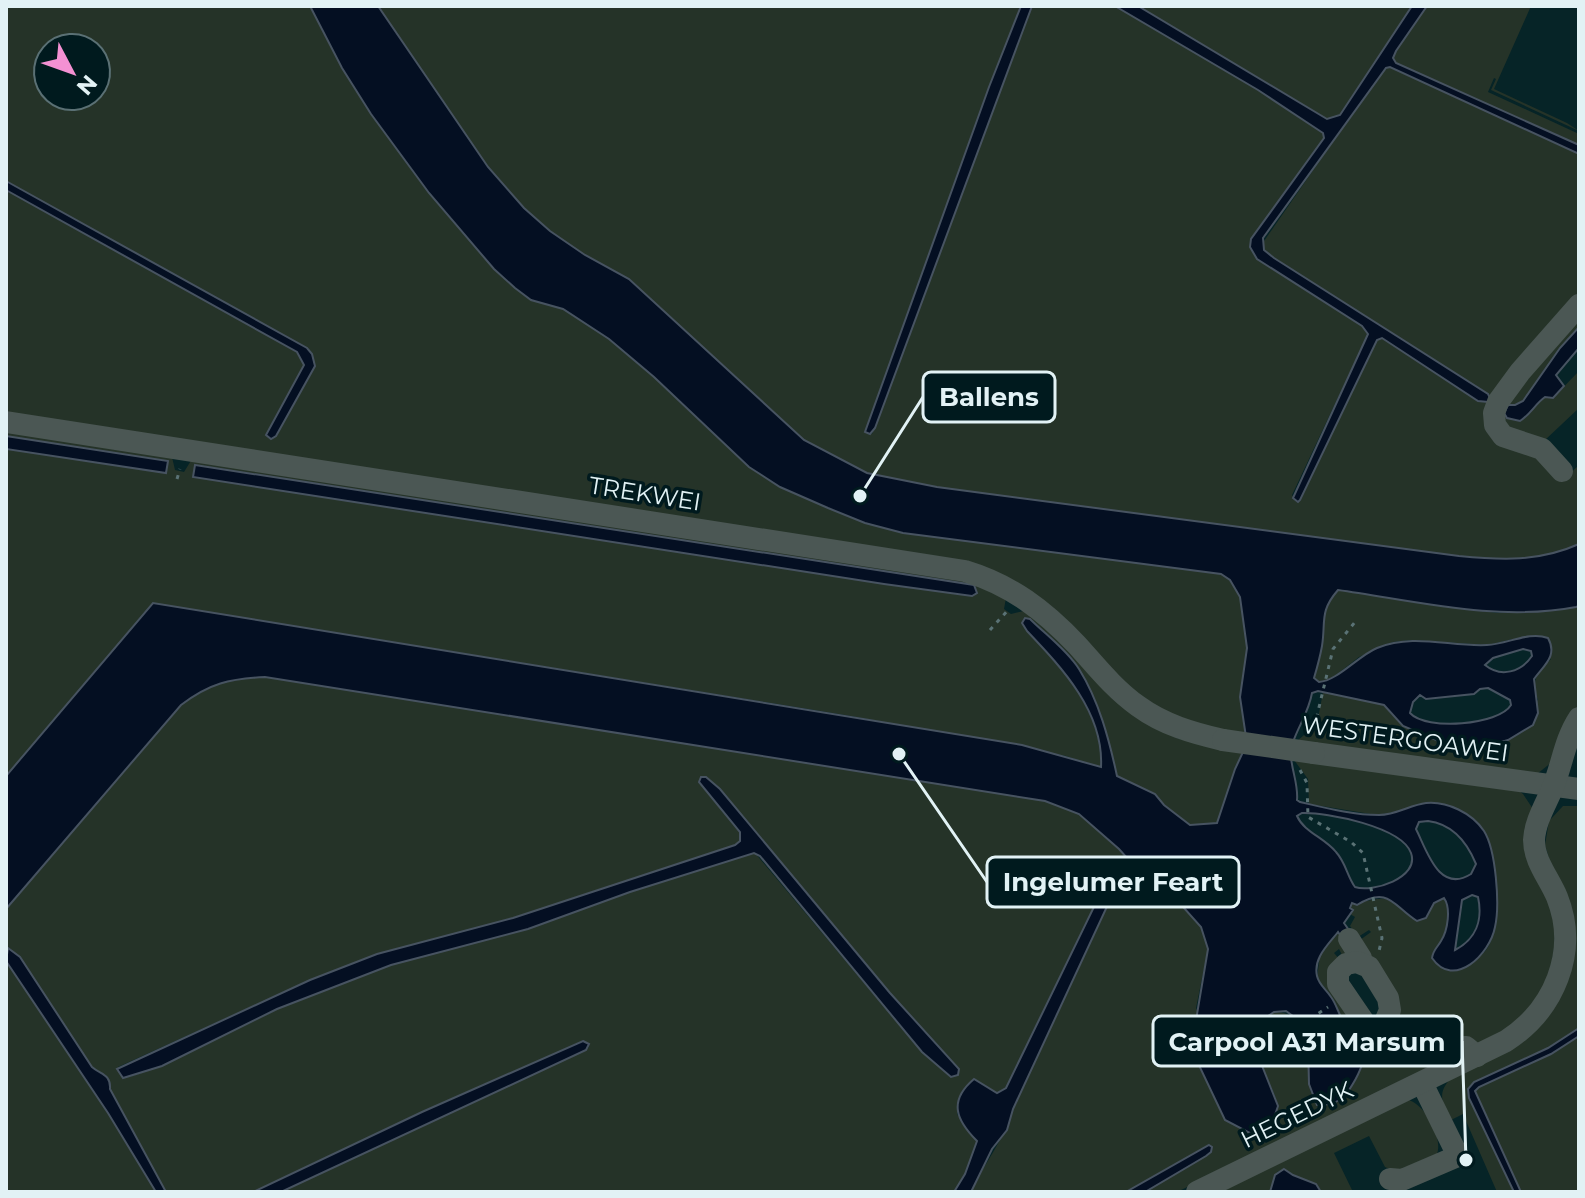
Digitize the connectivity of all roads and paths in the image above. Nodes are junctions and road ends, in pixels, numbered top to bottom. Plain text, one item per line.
1 (1579, 305) edge
2 (6, 422) edge
3 (179, 471) dead end
4 (1562, 471) dead end
5 (177, 479) dead end
6 (1007, 612) dead end
7 (1355, 622) dead end
8 (990, 630) dead end
9 (1579, 718) edge
10 (1223, 740) joint
11 (1303, 749) junction
12 (1554, 786) junction
13 (1579, 789) edge
14 (1349, 939) dead end
15 (1363, 963) junction
16 (1335, 1002) dead end
17 (1277, 1041) dead end
18 (1377, 1041) junction
19 (1477, 1056) junction
20 (1422, 1083) junction
21 (1390, 1179) dead end
22 (1197, 1192) edge

1 - 4 street
2 - 10 street, TREKWEI
3 - 5 path
6 - 8 path
7 - 11 path
9 - 12 street, HEGEDYK
10 - 11 street, WESTERGOAWEI, bridge
11 - 12 street, WESTERGOAWEI
11 - 15 path
12 - 13 street, WESTERGOAWEI
12 - 19 street, HEGEDYK
14 - 15 street
15 - 18 street
15 - 18 street
16 - 17 path
18 - 19 street
19 - 20 street, HEGEDYK
20 - 21 street
20 - 22 street, HEGEDYK

